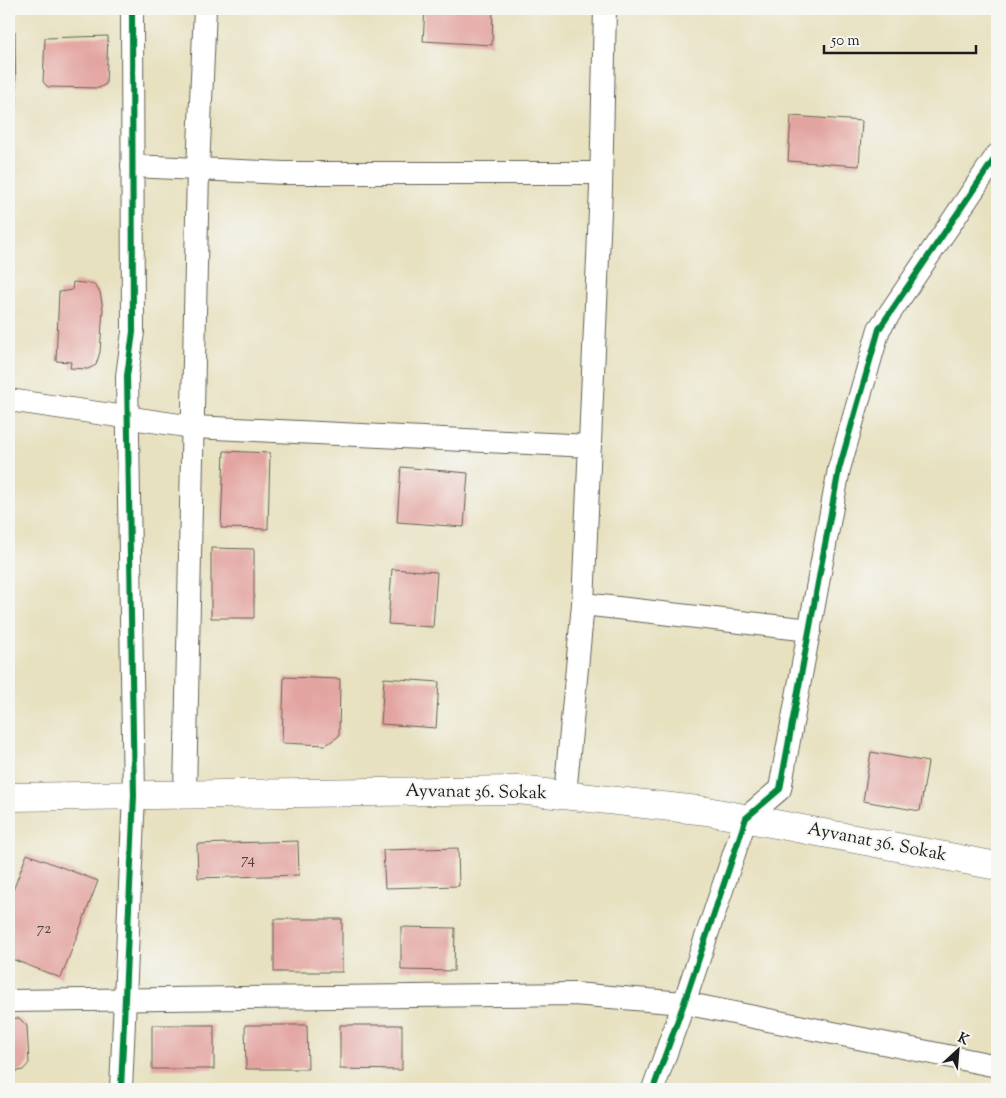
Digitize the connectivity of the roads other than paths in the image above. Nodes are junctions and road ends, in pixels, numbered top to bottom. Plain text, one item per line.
1 (132, 9) edge
2 (205, 9) edge
3 (605, 9) edge
4 (997, 155) edge
5 (132, 166) junction
6 (198, 169) junction
7 (601, 173) junction
8 (9, 400) edge
9 (128, 419) junction
10 (192, 427) junction
11 (590, 446) junction
12 (583, 604) junction
13 (810, 630) junction
14 (185, 794) junction
15 (134, 795) junction
16 (565, 795) junction
17 (9, 797) edge
18 (746, 818) junction
19 (997, 866) edge
20 (125, 1000) junction
21 (9, 1001) edge
22 (684, 1003) junction
23 (997, 1066) edge
24 (121, 1089) edge
25 (653, 1089) edge

1 - 5 street
2 - 6 street
3 - 7 street
4 - 13 street
5 - 6 street
5 - 9 street
6 - 7 street
6 - 10 street
7 - 11 street
8 - 9 street
9 - 10 street
9 - 15 street
10 - 11 street
10 - 14 street
11 - 12 street
12 - 13 street
12 - 16 street
13 - 18 street
14 - 15 street, Ayvanat 36. Sokak
14 - 16 street, Ayvanat 36. Sokak
15 - 17 street, Ayvanat 36. Sokak
15 - 20 street
16 - 18 street, Ayvanat 36. Sokak
18 - 19 street, Ayvanat 36. Sokak
18 - 22 street
20 - 21 street
20 - 22 street
20 - 24 street
22 - 23 street
22 - 25 street

